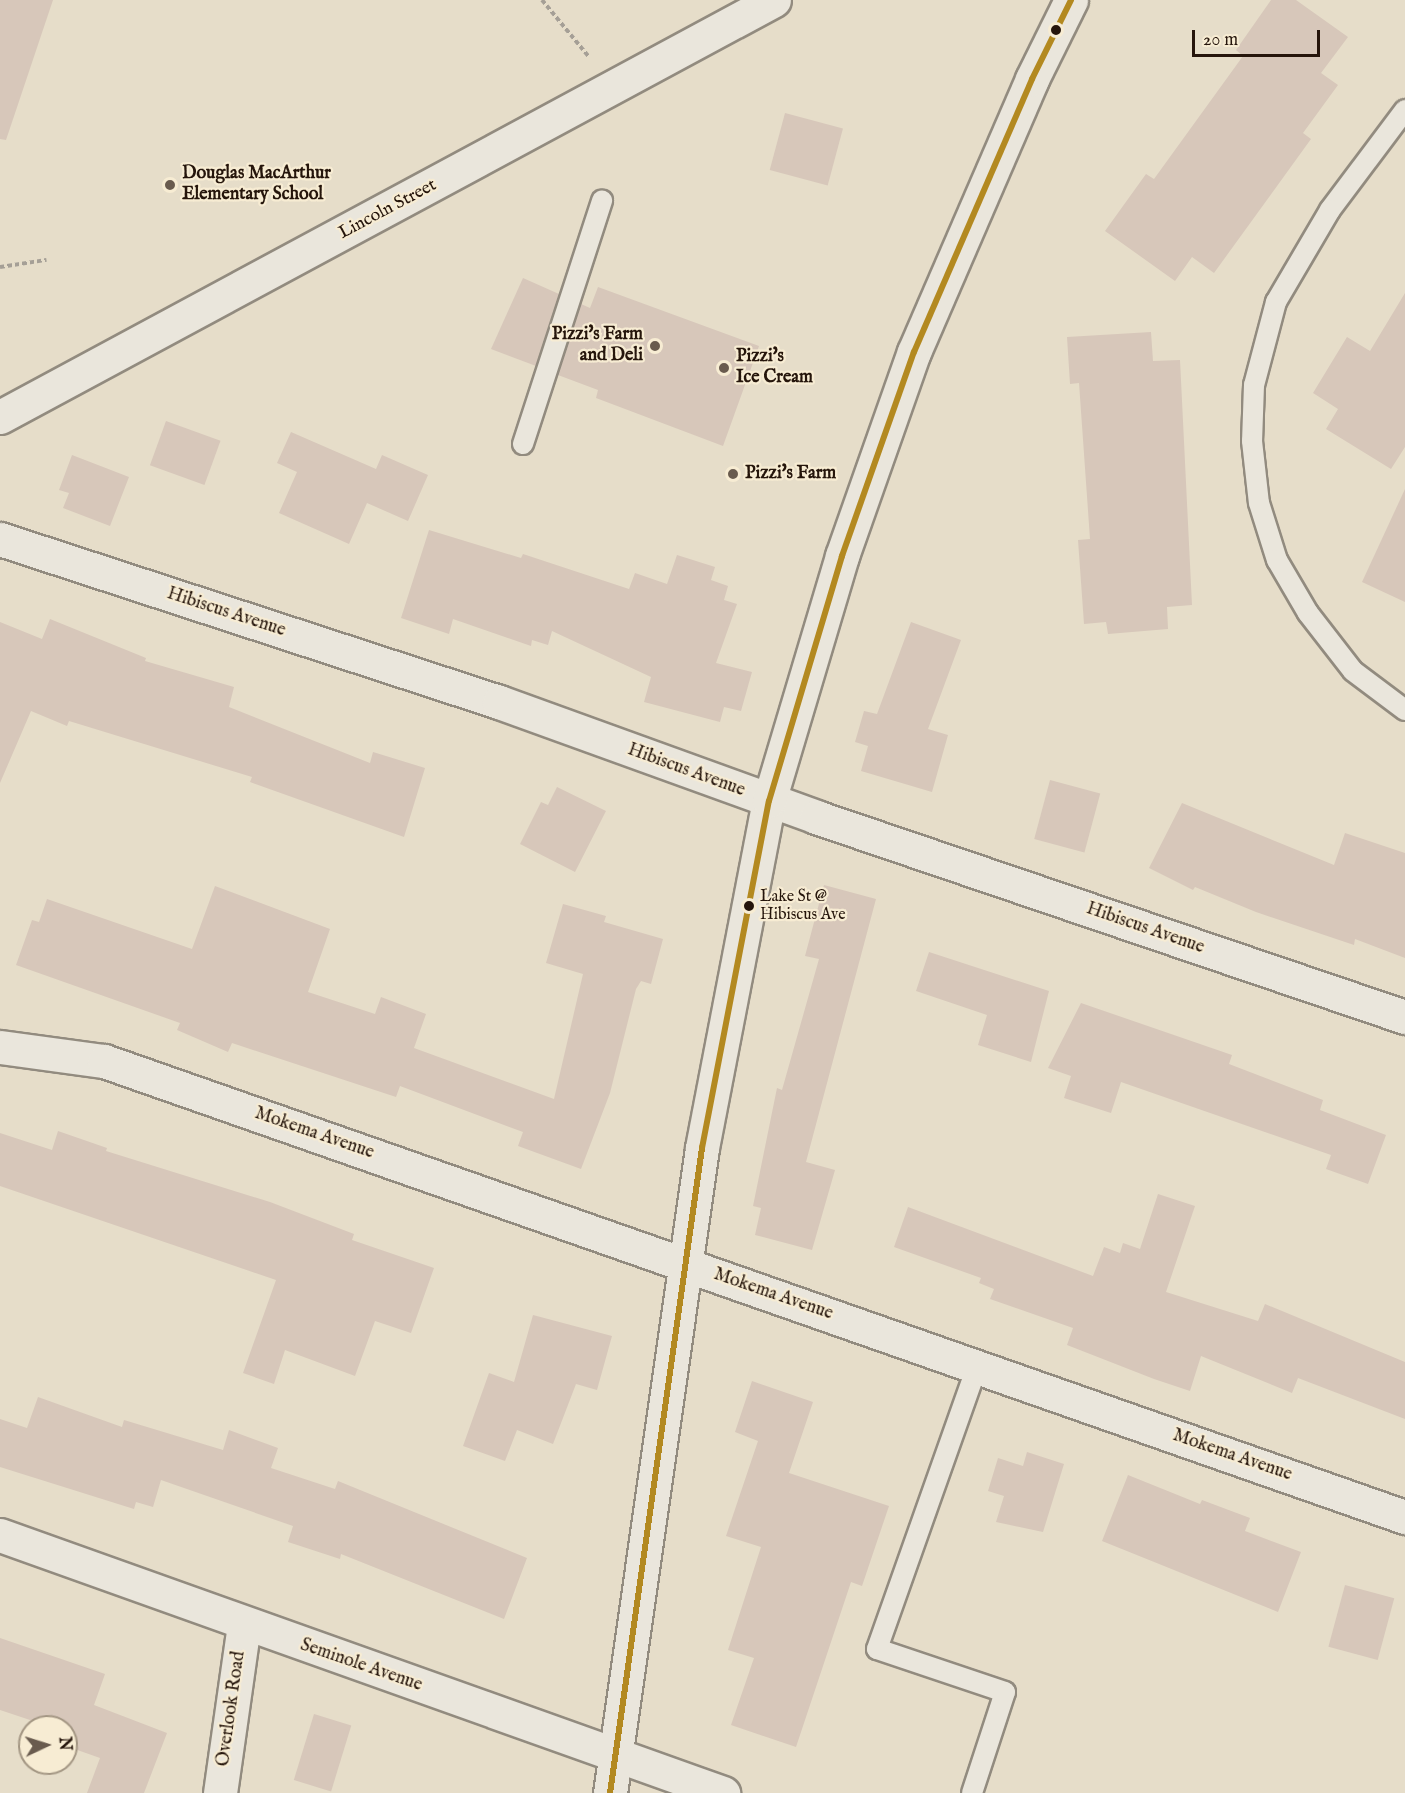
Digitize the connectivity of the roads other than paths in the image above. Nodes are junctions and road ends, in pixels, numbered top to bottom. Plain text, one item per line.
1 (774, 0) edge
2 (1071, 0) edge
3 (1405, 110) edge
4 (602, 201) dead end
5 (0, 417) edge
6 (523, 444) dead end
7 (0, 539) edge
8 (1405, 710) edge
9 (769, 801) junction
10 (1405, 1017) edge
11 (0, 1047) edge
12 (684, 1264) junction
13 (977, 1367) junction
14 (1405, 1517) edge
15 (0, 1535) edge
16 (244, 1624) junction
17 (615, 1756) junction
18 (220, 1793) edge
19 (610, 1793) edge
20 (723, 1793) edge
21 (972, 1793) edge

1 - 5 street, Lincoln Street
2 - 9 street
3 - 8 lane
4 - 6 lane
7 - 9 street, Hibiscus Avenue
9 - 10 street, Hibiscus Avenue
9 - 12 street
11 - 12 street, Mokema Avenue
12 - 13 street, Mokema Avenue
12 - 17 street
13 - 14 street, Mokema Avenue
13 - 21 lane
15 - 16 street, Seminole Avenue
16 - 17 street, Seminole Avenue
16 - 18 street, Overlook Road
17 - 19 street
17 - 20 street, Seminole Avenue

